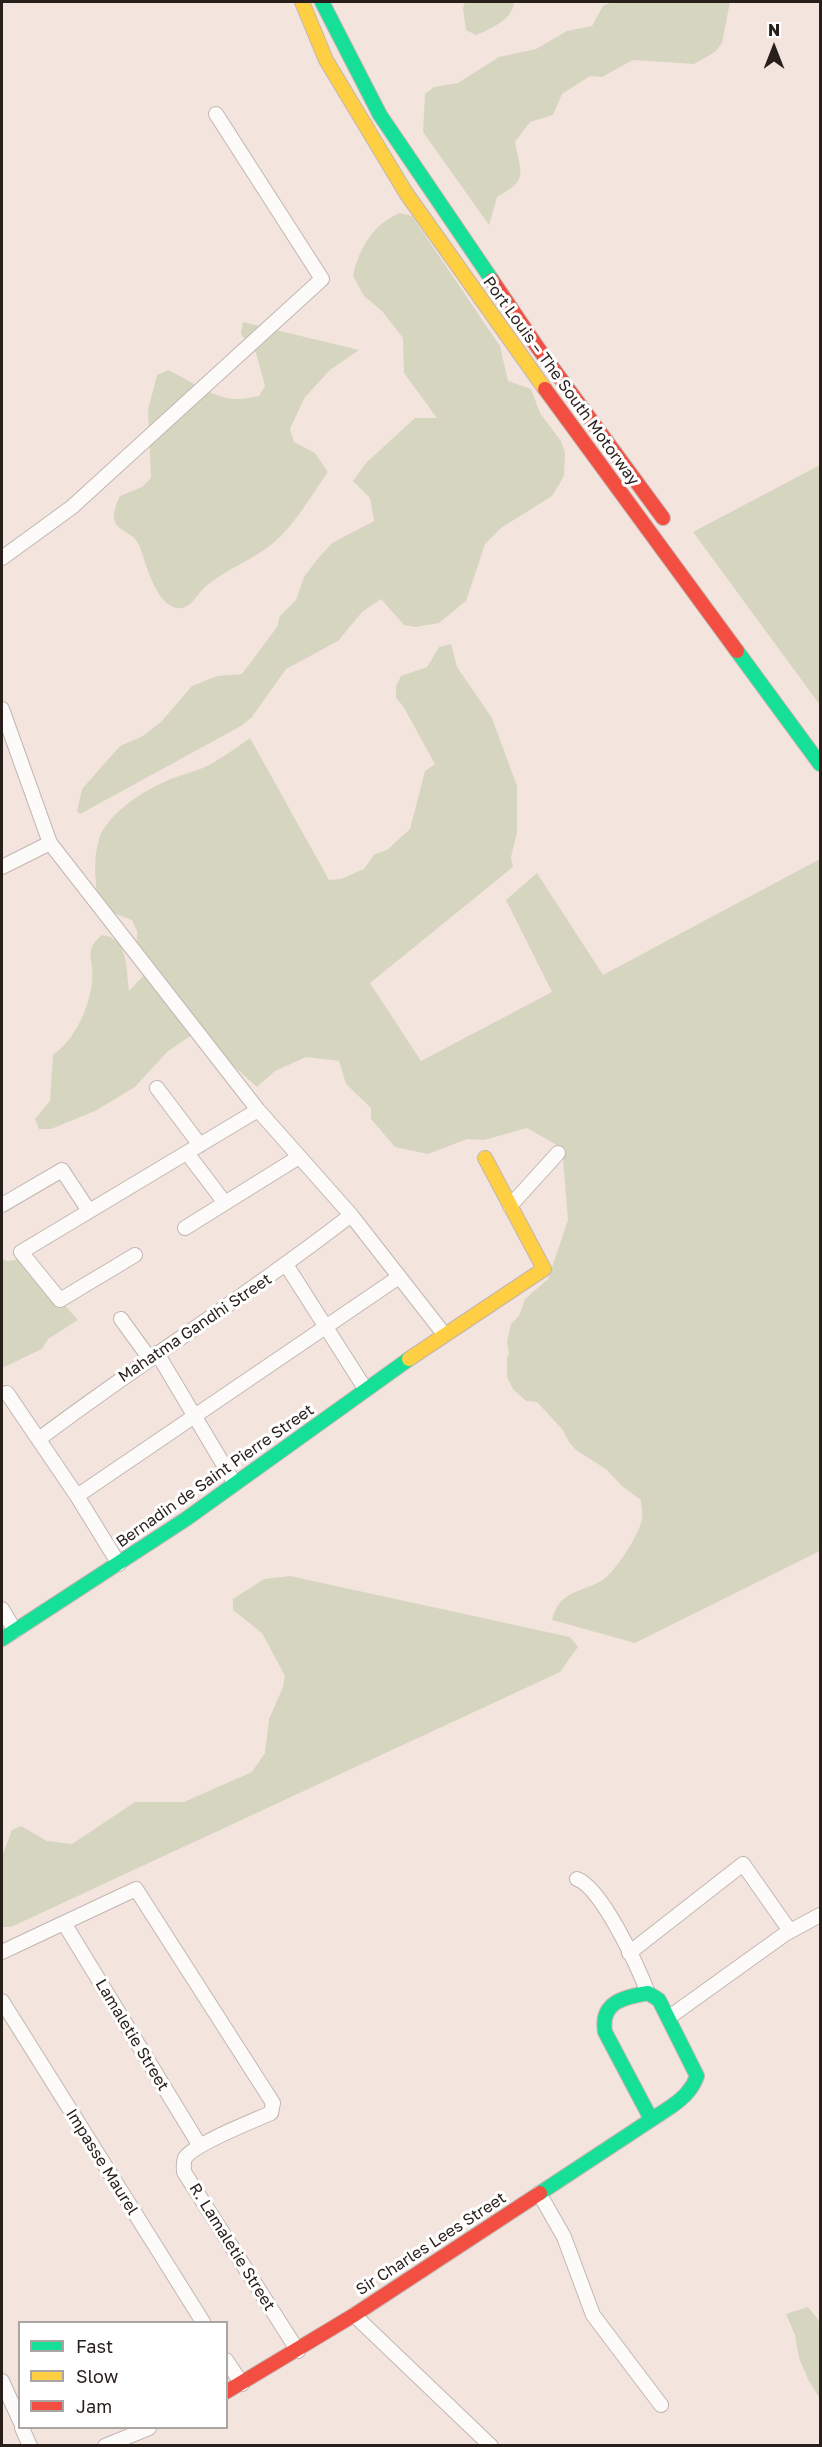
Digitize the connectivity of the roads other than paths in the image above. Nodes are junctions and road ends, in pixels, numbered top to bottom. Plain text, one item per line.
1 (296, 2) edge
2 (302, 2) edge
3 (322, 2) edge
4 (328, 2) edge
5 (346, 50) junction
6 (326, 60) junction
7 (216, 114) dead end
8 (672, 531) dead end
9 (2, 558) edge
10 (2, 709) edge
11 (820, 764) edge
12 (50, 843) junction
13 (2, 867) edge
14 (157, 1088) dead end
15 (258, 1110) junction
16 (200, 1145) junction
17 (187, 1153) junction
18 (558, 1153) dead end
19 (299, 1157) junction
20 (485, 1158) dead end
21 (225, 1203) junction
22 (2, 1205) edge
23 (510, 1206) junction
24 (89, 1211) junction
25 (351, 1215) junction
26 (185, 1228) dead end
27 (135, 1255) dead end
28 (286, 1266) junction
29 (399, 1277) junction
30 (122, 1319) dead end
31 (327, 1328) junction
32 (444, 1334) junction
33 (153, 1356) junction
34 (366, 1390) junction
35 (7, 1393) dead end
36 (195, 1417) junction
37 (39, 1438) junction
38 (235, 1484) junction
39 (77, 1496) junction
40 (119, 1564) junction
41 (2, 1609) edge
42 (15, 1631) junction
43 (2, 1639) edge
44 (577, 1879) dead end
45 (820, 1915) edge
46 (64, 1923) junction
47 (790, 1930) junction
48 (2, 1952) edge
49 (629, 1953) junction
50 (648, 1993) junction
51 (2, 2001) edge
52 (668, 2018) junction
53 (651, 2120) junction
54 (200, 2146) junction
55 (539, 2193) junction
56 (354, 2316) junction
57 (202, 2321) edge
58 (298, 2350) junction
59 (228, 2363) edge
60 (2, 2381) edge
61 (242, 2384) junction
62 (228, 2391) edge
63 (661, 2405) dead end
64 (18, 2417) edge
65 (23, 2429) edge
66 (145, 2429) edge
67 (113, 2444) edge
68 (30, 2445) edge
69 (491, 2445) edge

1 - 6 main road
2 - 6 main road, Port Louis – The South Motorway
3 - 5 main road, Port Louis – The South Motorway
4 - 5 main road
5 - 8 main road, Port Louis – The South Motorway
6 - 11 main road, Port Louis – The South Motorway
7 - 9 street
10 - 12 street
12 - 13 street
12 - 15 street
14 - 16 street
15 - 16 street
15 - 19 street
16 - 17 street
17 - 21 street
17 - 24 street
18 - 23 street
19 - 21 street
19 - 25 street
20 - 23 main road
21 - 26 street
22 - 24 street
23 - 32 main road, Bernadin de Saint Pierre Street
24 - 27 street
25 - 28 street, Mahatma Gandhi Street
25 - 29 street
28 - 31 street
28 - 33 street, Mahatma Gandhi Street
29 - 31 street
29 - 32 street
30 - 33 street
31 - 34 street
31 - 36 street
32 - 34 main road, Bernadin de Saint Pierre Street
33 - 36 street
33 - 37 street, Mahatma Gandhi Street
34 - 38 main road, Bernadin de Saint Pierre Street
35 - 37 street
36 - 38 street
36 - 39 street
37 - 39 street
38 - 40 main road, Bernadin de Saint Pierre Street
39 - 40 street
40 - 42 main road, Bernadin de Saint Pierre Street
41 - 42 street
42 - 43 main road, Bernadin de Saint Pierre Street
44 - 49 street
45 - 47 street
46 - 48 street
46 - 54 street, Lamaletie Street
46 - 54 street
47 - 49 street
47 - 52 street
49 - 50 street
50 - 52 main road, Sir Charles Lees Street
50 - 53 main road
51 - 57 street, Impasse Maurel
52 - 53 main road, Sir Charles Lees Street
53 - 55 main road, Sir Charles Lees Street
54 - 58 street, R. Lamaletie Street
55 - 56 main road, Sir Charles Lees Street
55 - 63 street
56 - 58 main road, Sir Charles Lees Street
56 - 69 street
58 - 61 main road, Sir Charles Lees Street
59 - 61 street
60 - 64 street
61 - 62 main road, Sir Charles Lees Street
65 - 68 street
66 - 67 street

